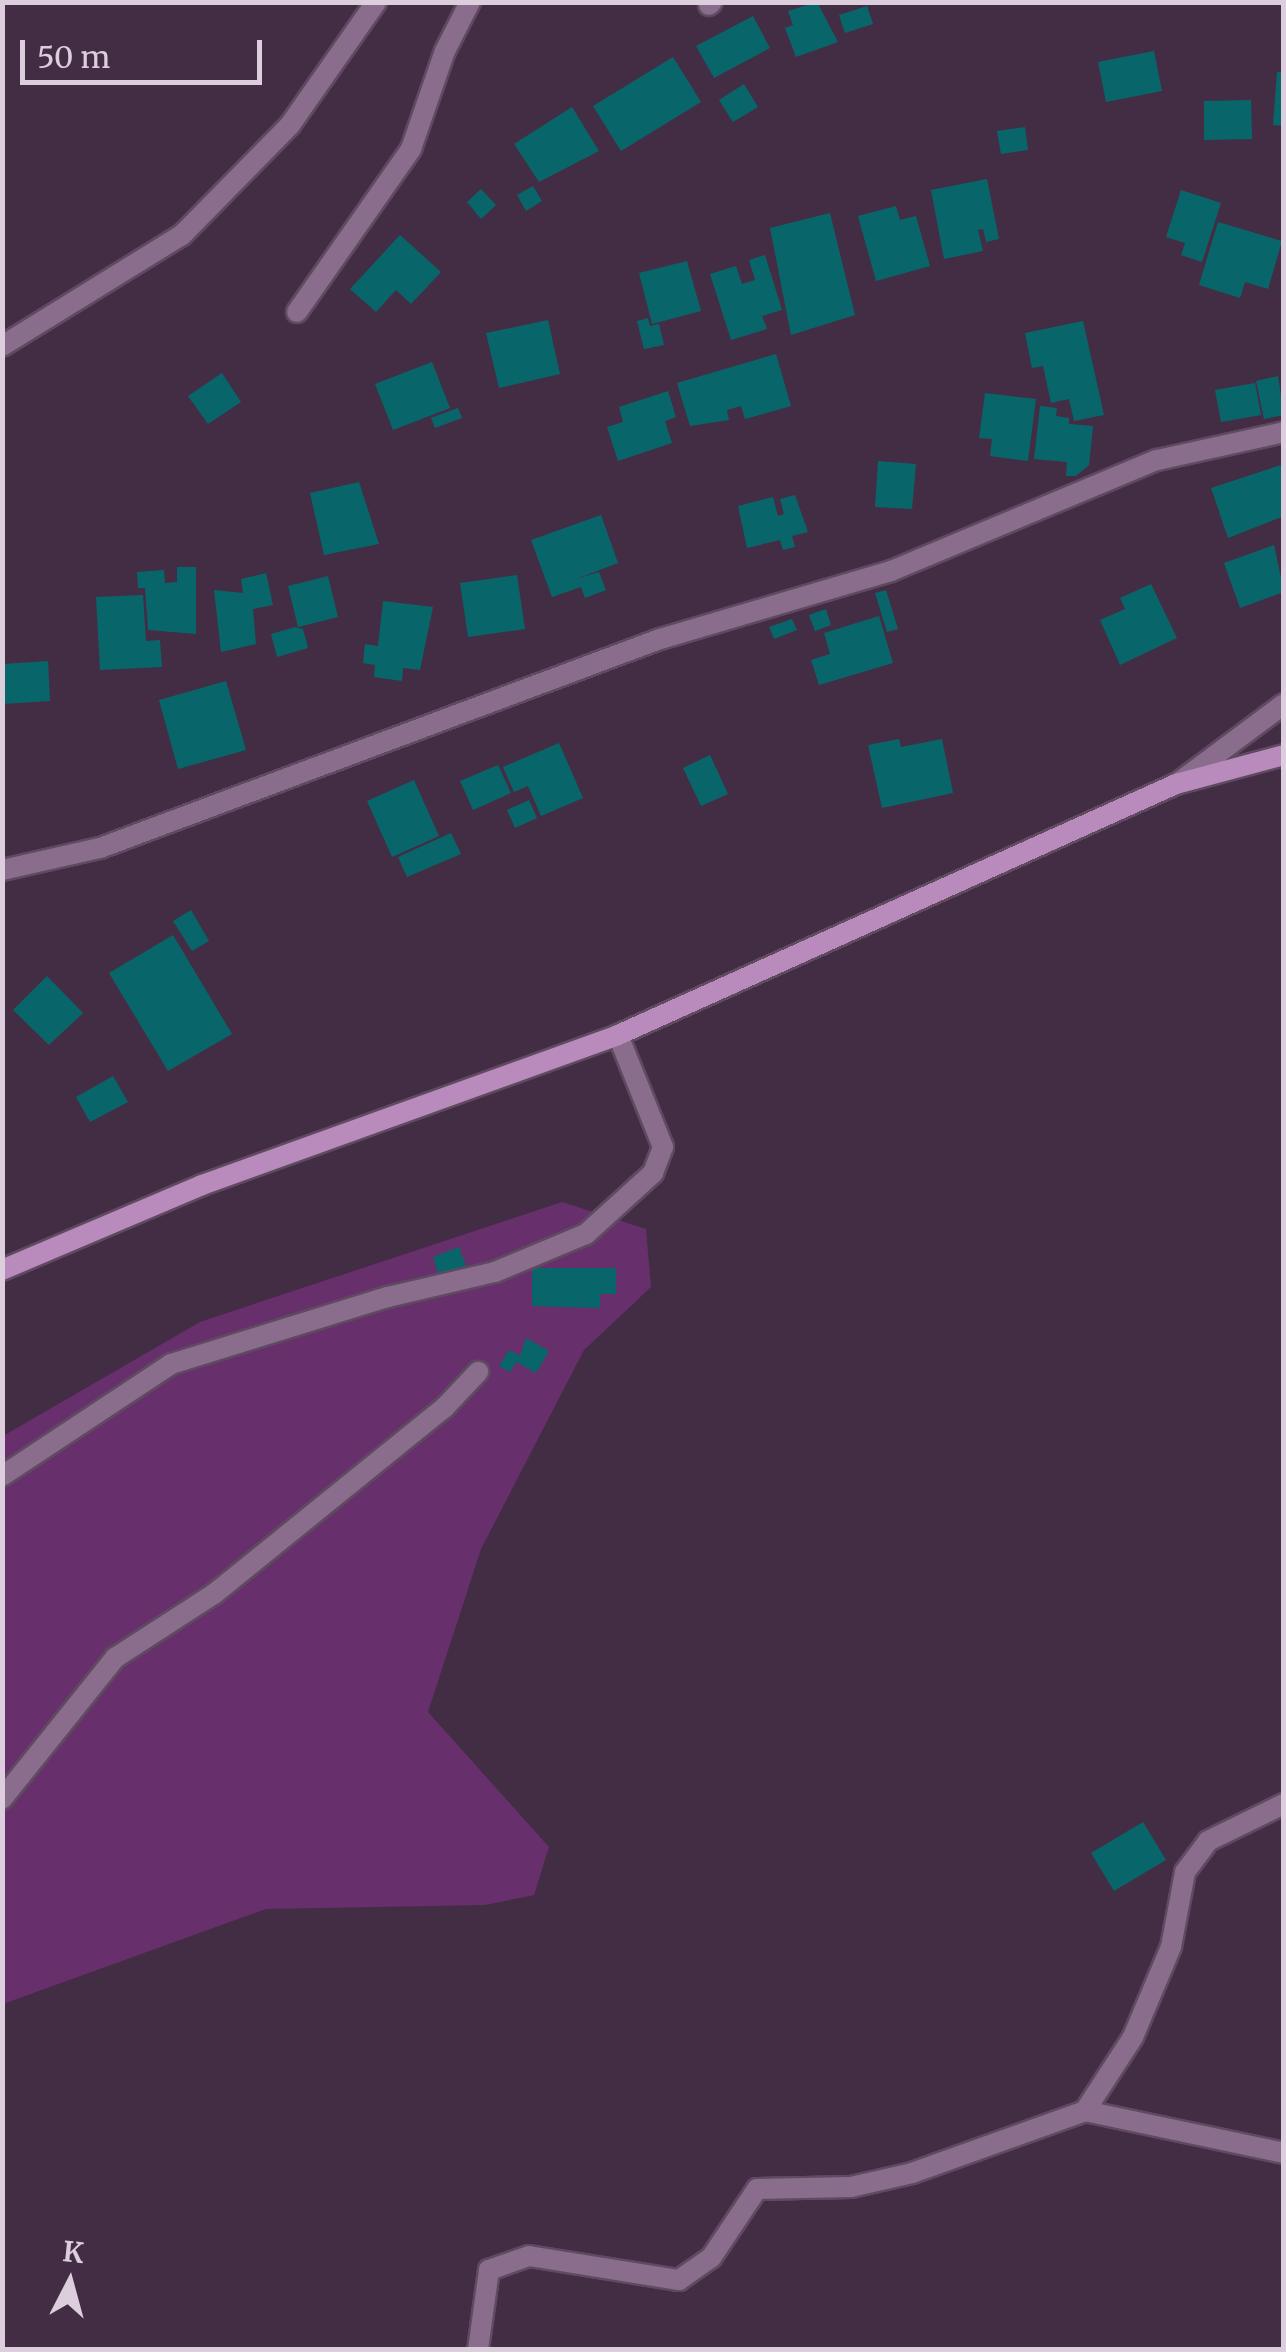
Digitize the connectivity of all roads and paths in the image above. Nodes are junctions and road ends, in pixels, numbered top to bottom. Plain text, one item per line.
1 (376, 2) edge
2 (470, 2) edge
3 (297, 312) dead end
4 (2, 346) edge
5 (1284, 432) edge
6 (1284, 704) edge
7 (1284, 755) edge
8 (1176, 784) junction
9 (2, 870) edge
10 (618, 1035) junction
11 (2, 1270) edge
12 (478, 1372) dead end
13 (2, 1476) edge
14 (2, 1800) edge
15 (1284, 1804) edge
16 (1084, 2111) junction
17 (1284, 2153) edge
18 (478, 2350) edge

1 - 4 street
2 - 3 street
5 - 9 street
6 - 8 street
7 - 8 street
8 - 10 street
10 - 11 street
10 - 13 street
12 - 14 street
15 - 16 street
16 - 17 street
16 - 18 street

